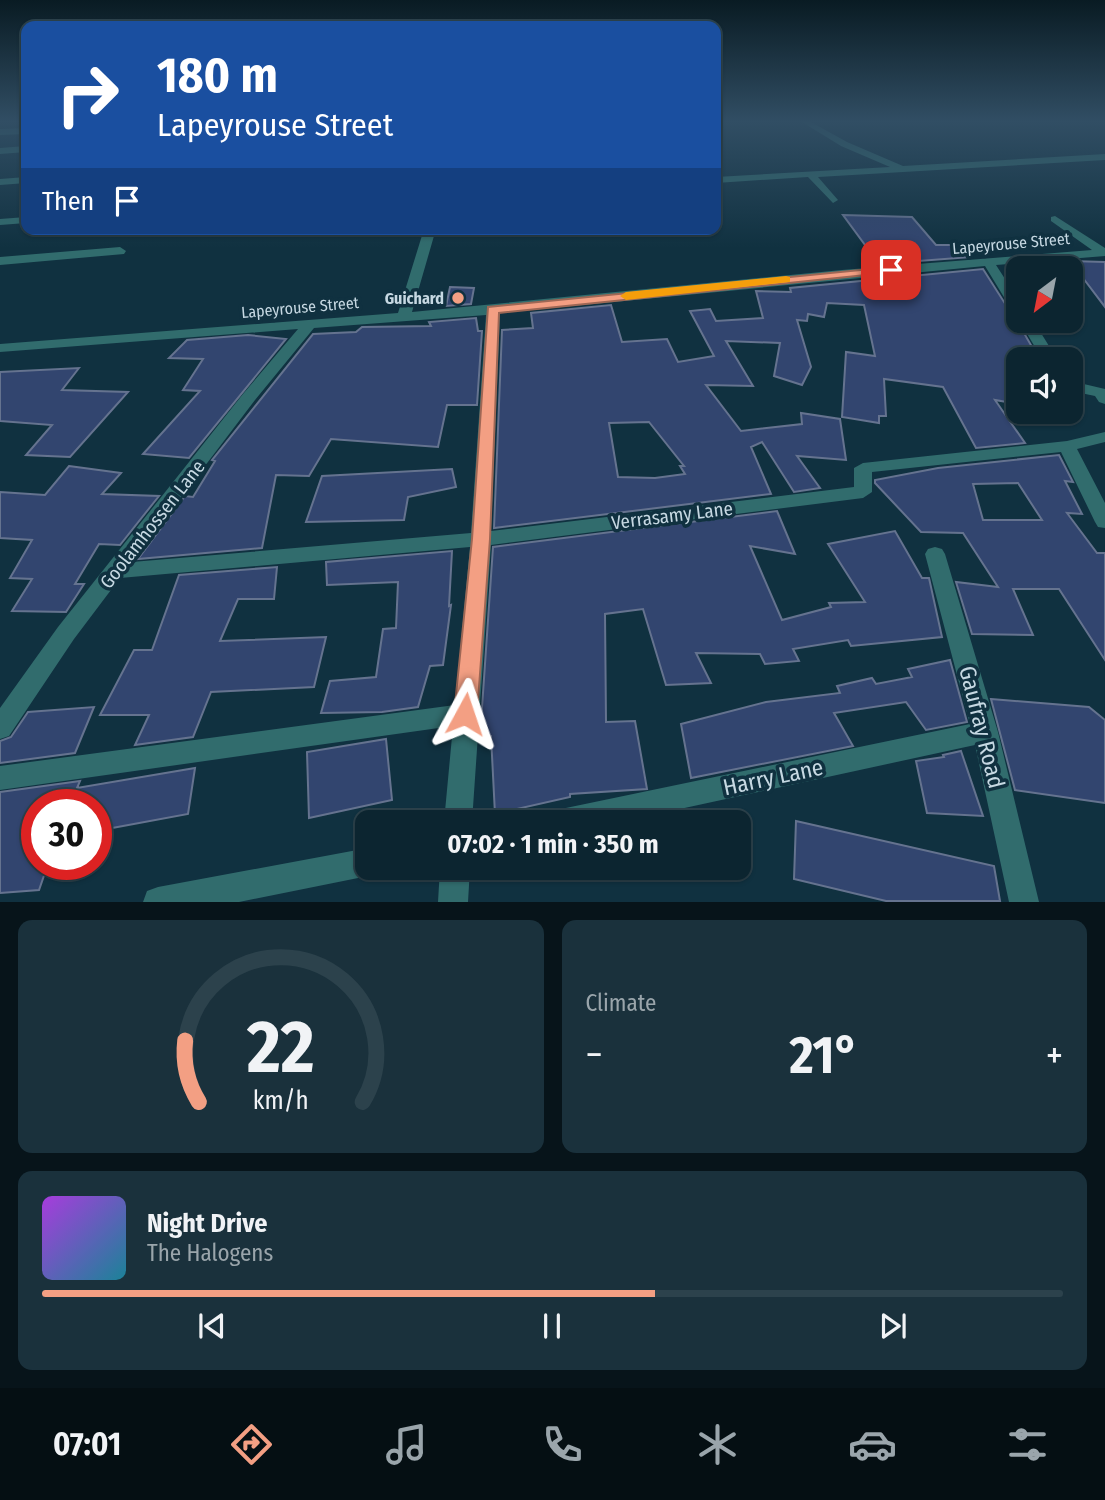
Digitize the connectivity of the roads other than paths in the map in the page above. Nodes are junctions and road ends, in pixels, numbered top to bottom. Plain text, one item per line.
1 (892, 164) edge
2 (986, 164) edge
3 (904, 169) junction
4 (811, 175) junction
5 (21, 180) edge
6 (721, 180) edge
7 (0, 182) edge
8 (833, 200) dead end
9 (1055, 219) dead end
10 (21, 220) edge
11 (0, 222) edge
12 (428, 235) edge
13 (120, 251) dead end
14 (1104, 252) edge
15 (0, 261) edge
16 (989, 263) junction
17 (1006, 290) edge
18 (493, 310) junction
19 (404, 316) junction
20 (309, 325) junction
21 (0, 348) edge
22 (1083, 389) edge
23 (1105, 399) edge
24 (1105, 437) edge
25 (1067, 446) junction
26 (1105, 522) edge
27 (481, 539) junction
28 (935, 554) dead end
29 (117, 571) junction
30 (465, 714) junction
31 (0, 727) edge
32 (985, 732) junction
33 (0, 778) edge
34 (459, 810) edge
35 (618, 810) edge
36 (355, 864) edge
37 (454, 880) edge
38 (158, 901) edge
39 (453, 901) edge
40 (1024, 901) edge

1 - 3 street
2 - 3 street
3 - 4 street
4 - 6 street
4 - 8 street
5 - 7 street
9 - 14 street
10 - 11 street
12 - 19 street
13 - 15 street
14 - 16 street, Lapeyrouse Street
16 - 17 street
16 - 18 street, Lapeyrouse Street
18 - 19 street, Lapeyrouse Street
18 - 27 street
19 - 20 street, Lapeyrouse Street
20 - 21 street, Lapeyrouse Street
20 - 29 street, Goolamhossen Lane
22 - 23 street
24 - 25 street
25 - 26 street
25 - 27 street, Verrasamy Lane
27 - 29 street, Verrasamy Lane
27 - 30 street
28 - 32 street, Gaufray Road
29 - 31 street, Goolamhossen Lane
30 - 33 street
30 - 34 street
32 - 35 street, Harry Lane
32 - 40 street, Gaufray Road
36 - 38 street
37 - 39 street

